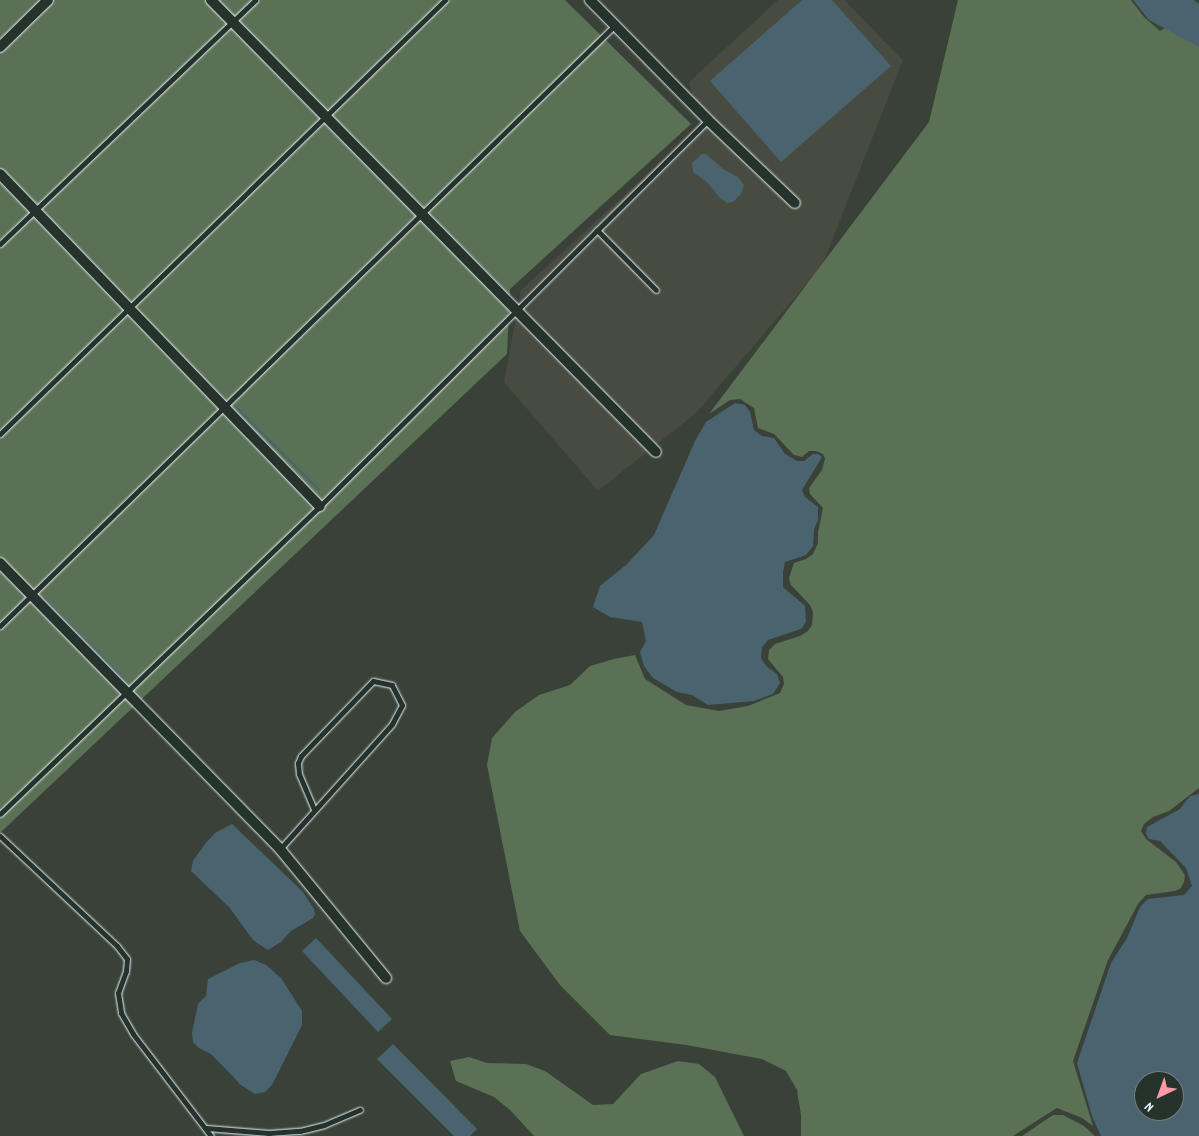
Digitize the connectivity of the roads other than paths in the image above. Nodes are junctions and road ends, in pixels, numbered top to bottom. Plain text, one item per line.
1 (48, 0) edge
2 (211, 0) edge
3 (255, 0) edge
4 (445, 0) edge
5 (590, 0) edge
6 (232, 22) junction
7 (615, 26) junction
8 (0, 47) edge
9 (326, 117) junction
10 (708, 120) junction
11 (0, 174) edge
12 (795, 203) dead end
13 (35, 210) junction
14 (422, 214) junction
15 (596, 230) junction
16 (0, 244) edge
17 (656, 290) dead end
18 (130, 309) junction
19 (516, 310) junction
20 (225, 407) junction
21 (0, 434) edge
22 (656, 452) dead end
23 (320, 506) junction
24 (0, 563) edge
25 (31, 595) junction
26 (0, 626) edge
27 (126, 693) junction
28 (314, 809) junction
29 (0, 814) edge
30 (0, 836) edge
31 (280, 849) junction
32 (386, 978) dead end
33 (360, 1110) dead end
34 (206, 1128) junction
35 (211, 1136) edge

1 - 8 street
2 - 6 street
3 - 6 lane
4 - 9 lane
5 - 7 street
6 - 9 street
6 - 13 lane
7 - 10 street
7 - 14 lane
9 - 14 street
9 - 18 lane
10 - 12 street
10 - 15 lane
11 - 13 street
13 - 16 lane
13 - 18 street
14 - 19 street
14 - 20 lane
15 - 17 lane
15 - 19 lane
18 - 20 street
18 - 21 lane
19 - 22 street
19 - 23 lane
20 - 23 street
20 - 25 lane
23 - 27 lane
24 - 25 street
25 - 26 lane
25 - 27 street
27 - 29 lane
27 - 31 street
28 - 28 lane
28 - 31 lane
30 - 34 lane
31 - 32 street
33 - 34 lane
34 - 35 lane

